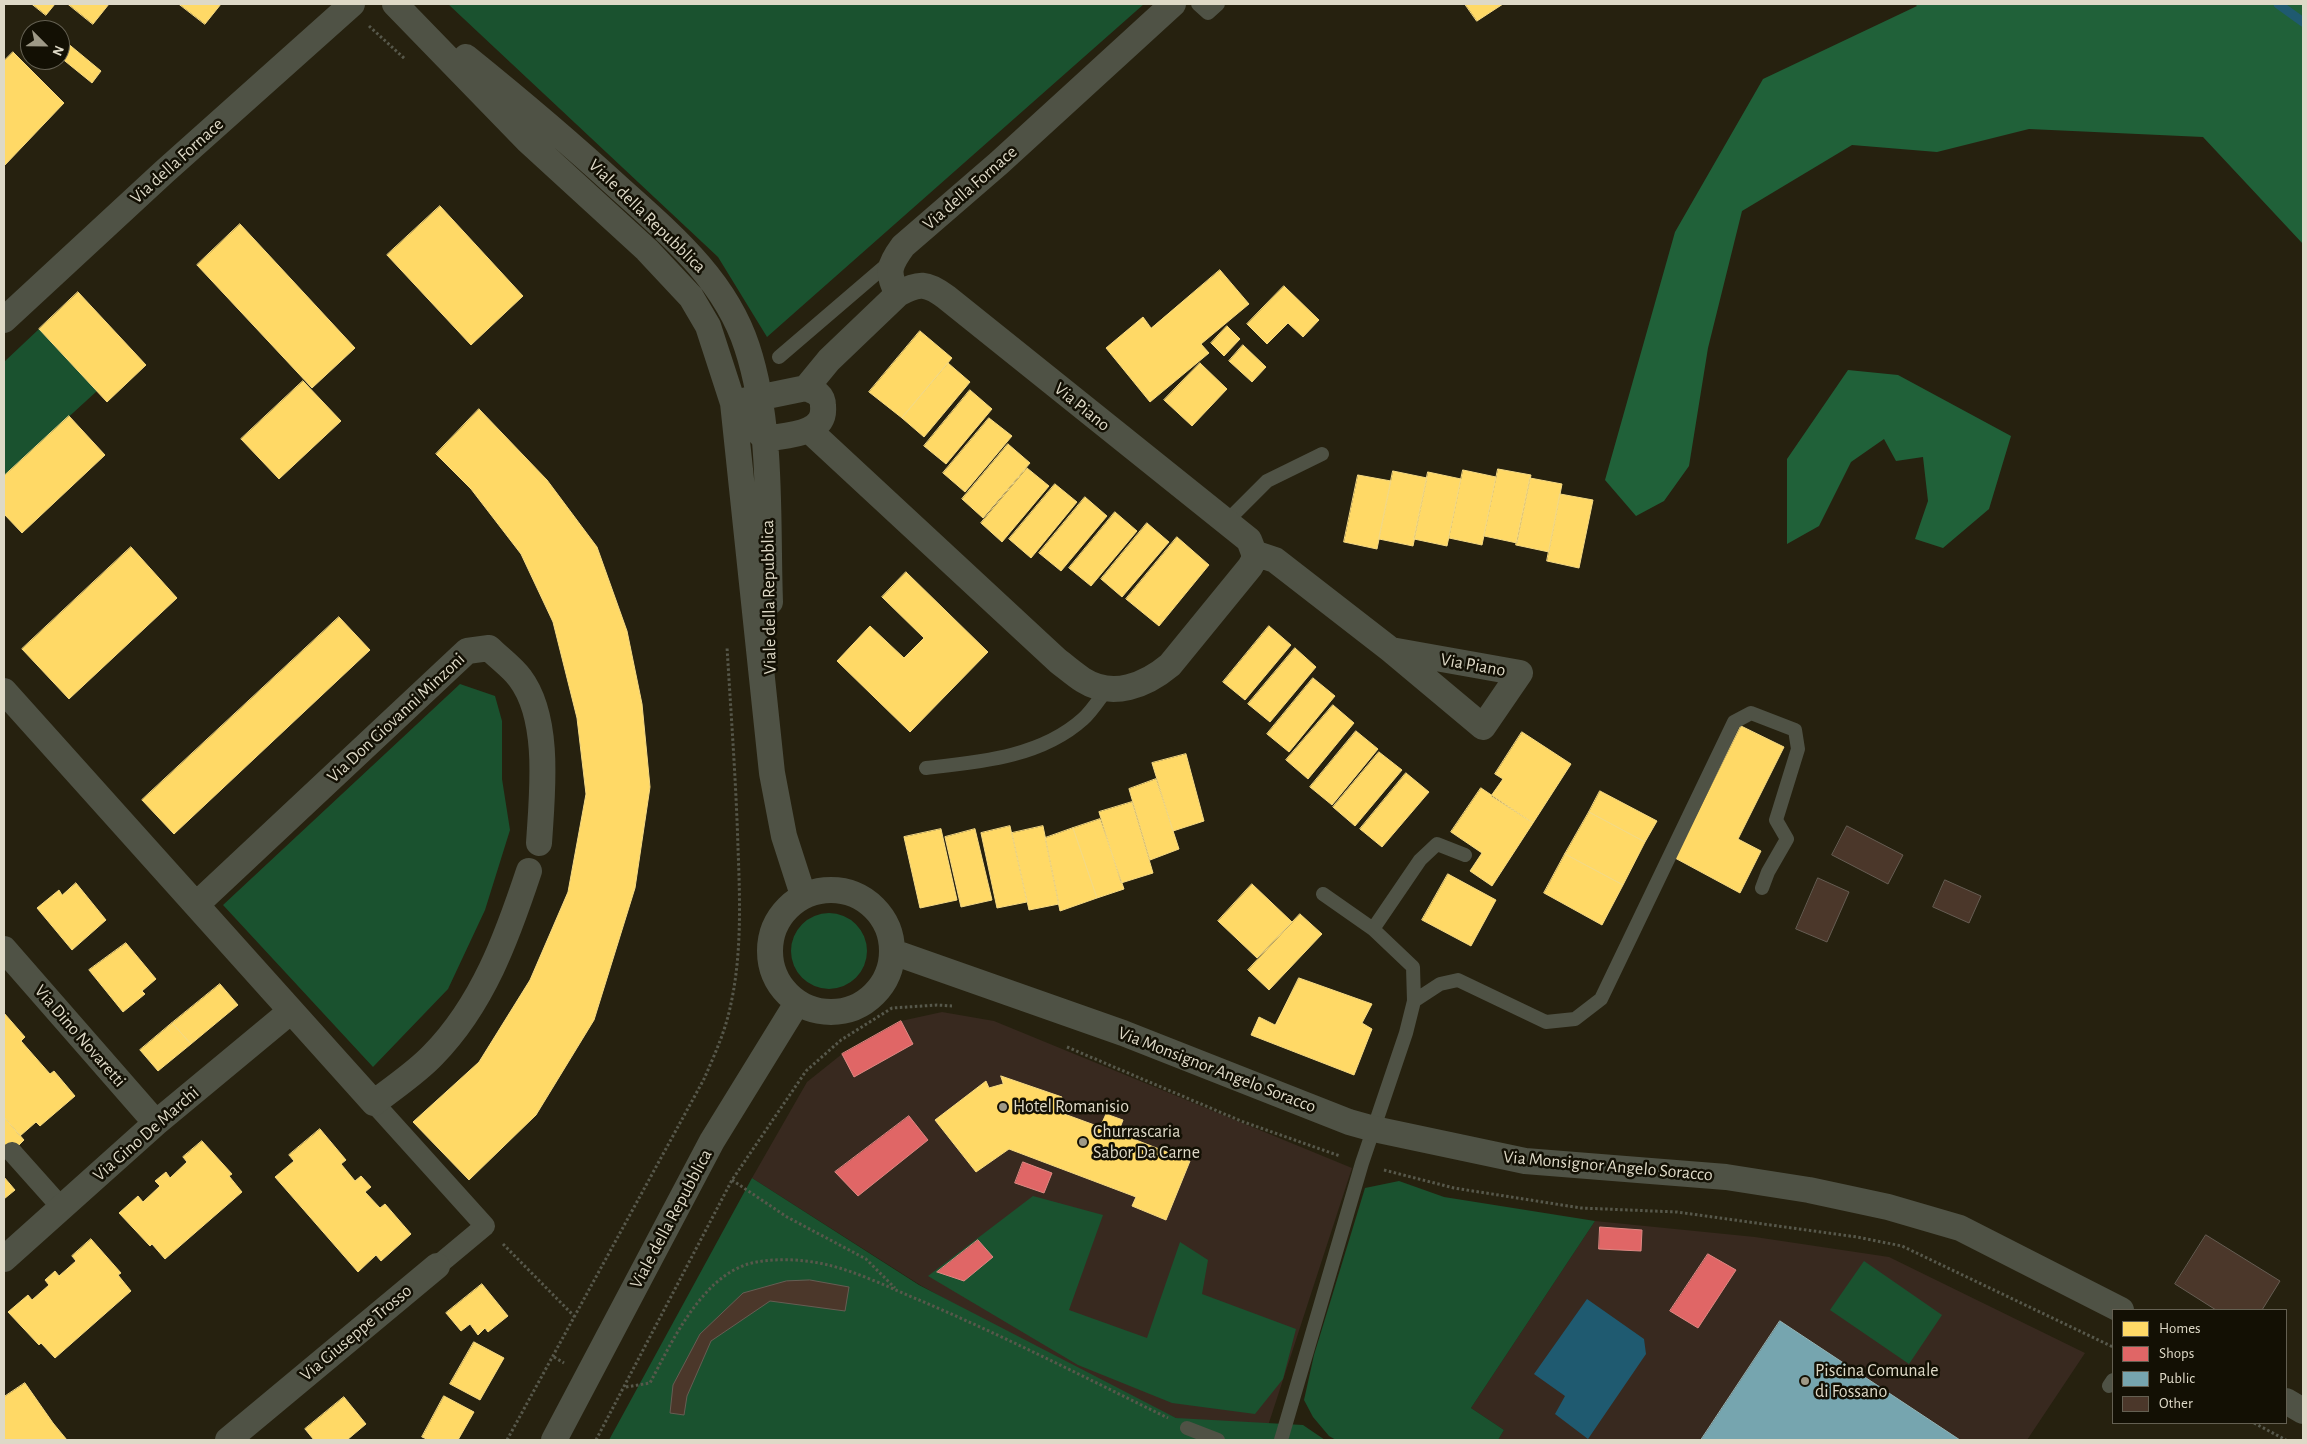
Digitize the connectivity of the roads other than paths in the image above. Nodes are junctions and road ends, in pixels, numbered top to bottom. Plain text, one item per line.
1 (395, 4) edge
2 (401, 4) edge
3 (1173, 4) edge
4 (1198, 4) edge
5 (1218, 4) edge
6 (350, 6) edge
7 (893, 259) junction
8 (898, 294) junction
9 (4, 320) edge
10 (779, 357) dead end
11 (806, 388) junction
12 (759, 397) junction
13 (733, 403) junction
14 (810, 431) junction
15 (765, 439) junction
16 (1322, 454) dead end
17 (1226, 522) junction
18 (1254, 553) junction
19 (1391, 650) dead end
20 (1107, 689) junction
21 (4, 691) edge
22 (926, 768) dead end
23 (772, 773) junction
24 (539, 843) dead end
25 (1465, 855) dead end
26 (528, 871) dead end
27 (1762, 888) dead end
28 (1323, 894) dead end
29 (803, 895) junction
30 (197, 904) junction
31 (1373, 928) junction
32 (4, 949) edge
33 (893, 952) junction
34 (1414, 1001) junction
35 (797, 1003) junction
36 (291, 1011) junction
37 (374, 1103) junction
38 (156, 1123) junction
39 (1374, 1130) junction
40 (12, 1152) dead end
41 (62, 1208) junction
42 (4, 1259) edge
43 (437, 1266) joint
44 (2119, 1309) edge
45 (2287, 1402) edge
46 (2303, 1411) edge
47 (1187, 1428) road end
48 (228, 1440) edge
49 (554, 1440) edge
50 (1218, 1440) edge
51 (1281, 1440) edge

1 - 13 street, Viale della Repubblica
2 - 12 street, Viale della Repubblica
3 - 7 street, Via della Fornace
4 - 5 lane
6 - 9 street, Via della Fornace
7 - 8 street
7 - 10 lane
8 - 11 street
8 - 17 street, Via Piano
11 - 12 street
11 - 14 street
12 - 13 street
12 - 15 street, Viale della Repubblica
13 - 15 street
13 - 23 street, Viale della Repubblica
14 - 15 street
14 - 20 street
15 - 23 street, Viale della Repubblica
16 - 17 lane
17 - 18 street, Via Piano
18 - 19 street
18 - 20 street
20 - 22 lane
21 - 30 street
23 - 29 street, Viale della Repubblica
24 - 30 street, Via Don Giovanni Minzoni
25 - 31 lane
26 - 37 street
27 - 34 lane
28 - 31 lane
29 - 33 street
29 - 35 street
30 - 36 street
31 - 34 lane
32 - 38 street, Via Dino Novaretti
33 - 35 street
33 - 39 street, Via Monsignor Angelo Soracco
34 - 39 lane
35 - 49 street, Viale della Repubblica
36 - 37 street
36 - 38 street, Via Gino De Marchi
37 - 43 street, Via Giuseppe Trosso
38 - 41 street, Via Gino De Marchi
39 - 44 street, Via Monsignor Angelo Soracco
39 - 51 lane
40 - 41 street
41 - 42 street, Via Gino De Marchi
43 - 48 street, Via Giuseppe Trosso
45 - 46 street
47 - 50 lane

